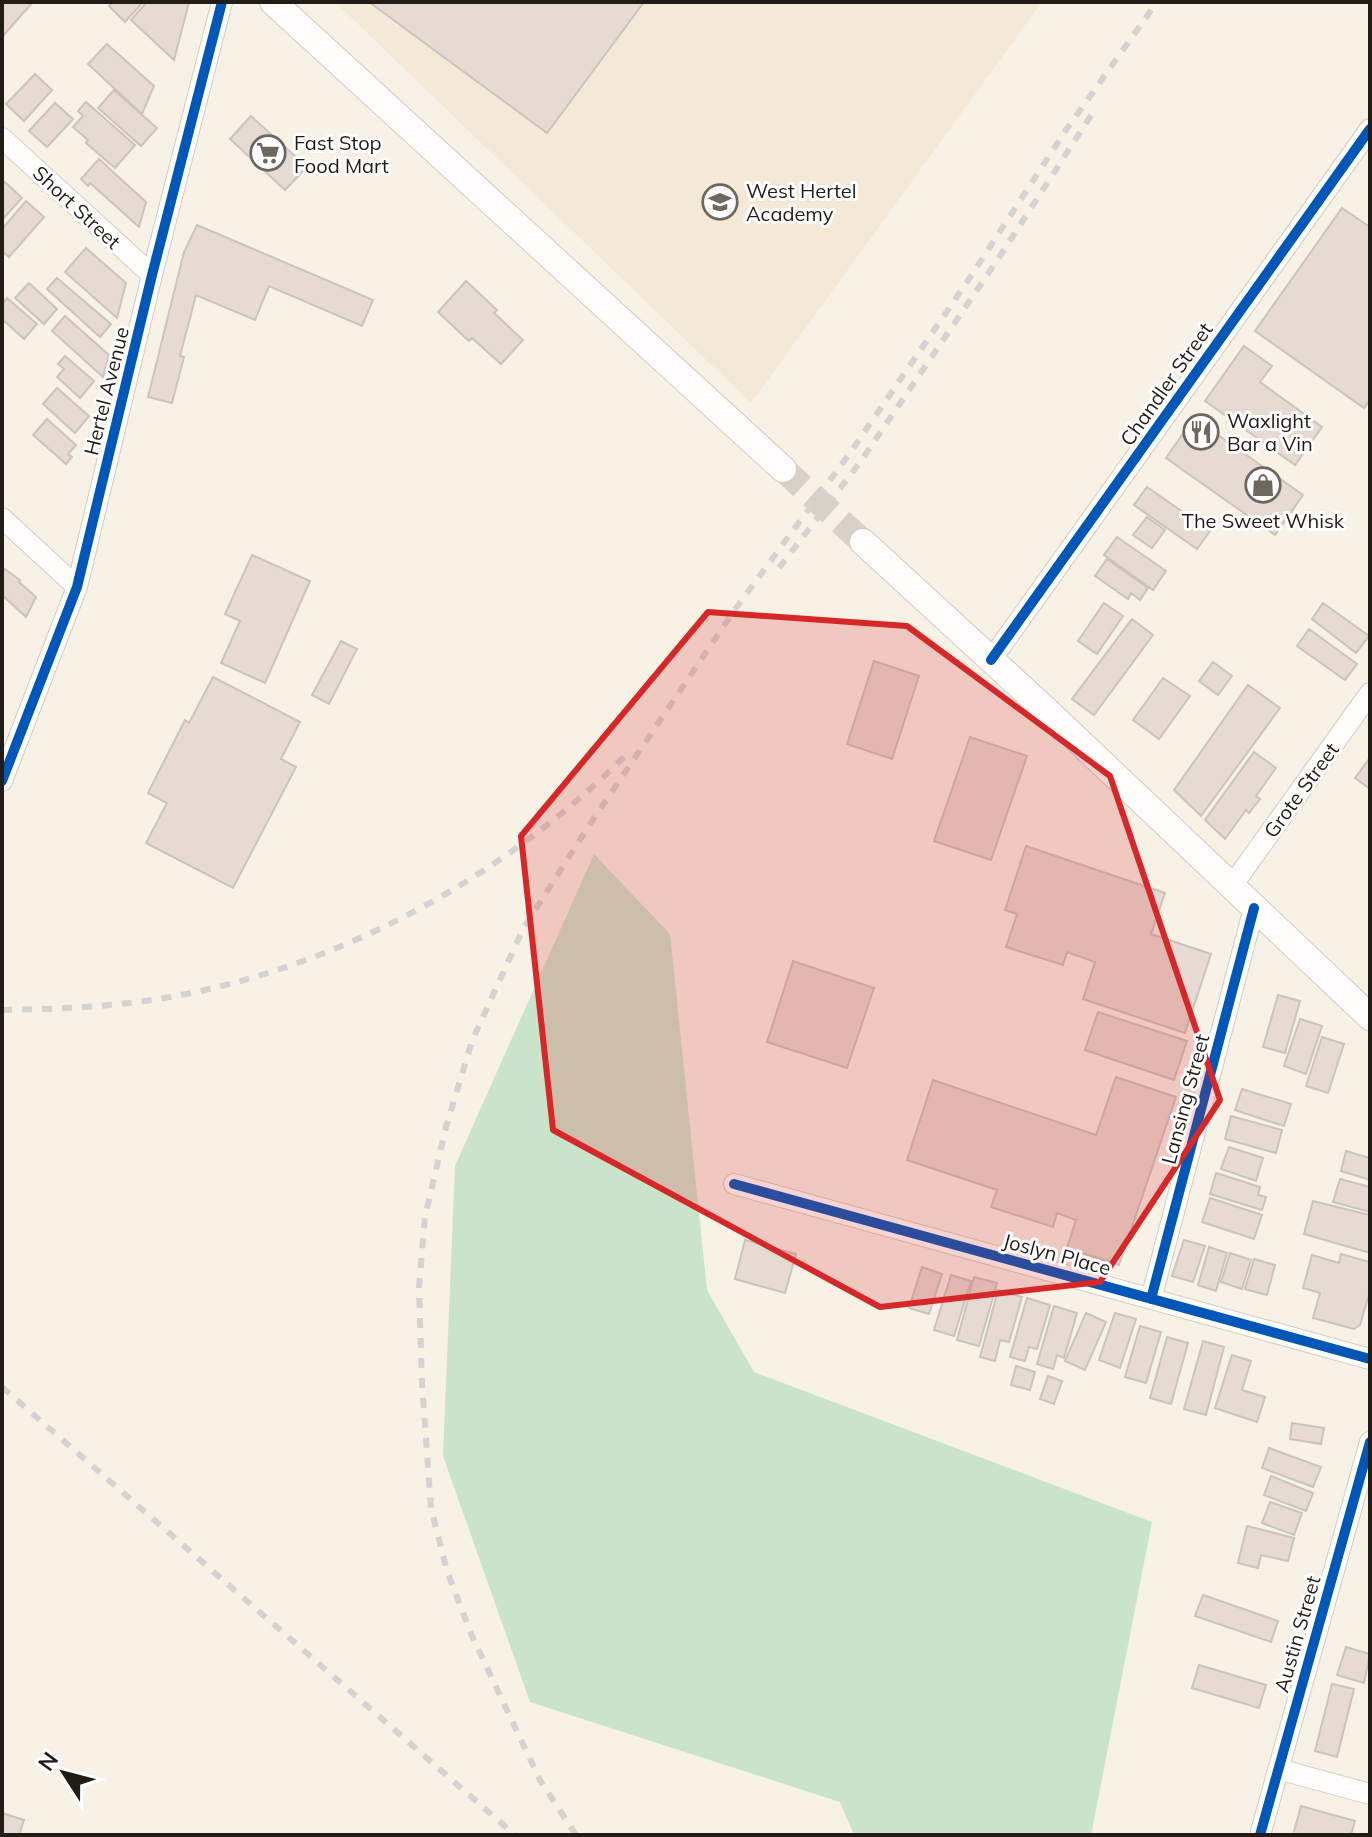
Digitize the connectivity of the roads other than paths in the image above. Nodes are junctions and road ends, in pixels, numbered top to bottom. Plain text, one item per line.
1 (222, 2) edge
2 (273, 2) edge
3 (1370, 129) edge
4 (2, 138) edge
5 (152, 275) junction
6 (783, 469) tunnel mouth
7 (2, 518) edge
8 (863, 542) tunnel mouth
9 (77, 587) junction
10 (991, 660) junction
11 (1370, 693) edge
12 (2, 781) edge
13 (1231, 887) junction
14 (1254, 908) junction
15 (1370, 1017) edge
16 (734, 1184) dead end
17 (1151, 1299) junction
18 (1370, 1359) edge
19 (1370, 1442) edge
20 (1362, 1505) edge
21 (1278, 1769) junction
22 (1370, 1794) edge
23 (1260, 1835) edge

1 - 5 street, Hertel Avenue
2 - 6 main road
3 - 10 street, Chandler Street
4 - 5 street, Short Street
5 - 9 street, Hertel Avenue
7 - 9 street
8 - 10 main road
9 - 12 street, Hertel Avenue
10 - 13 main road
11 - 13 street, Grote Street
13 - 14 main road
14 - 15 main road
14 - 17 street, Lansing Street
16 - 17 street, Joslyn Place
17 - 18 street, Joslyn Place
19 - 20 street, Austin Street
20 - 21 street, Austin Street
21 - 22 street
21 - 23 street, Austin Street

